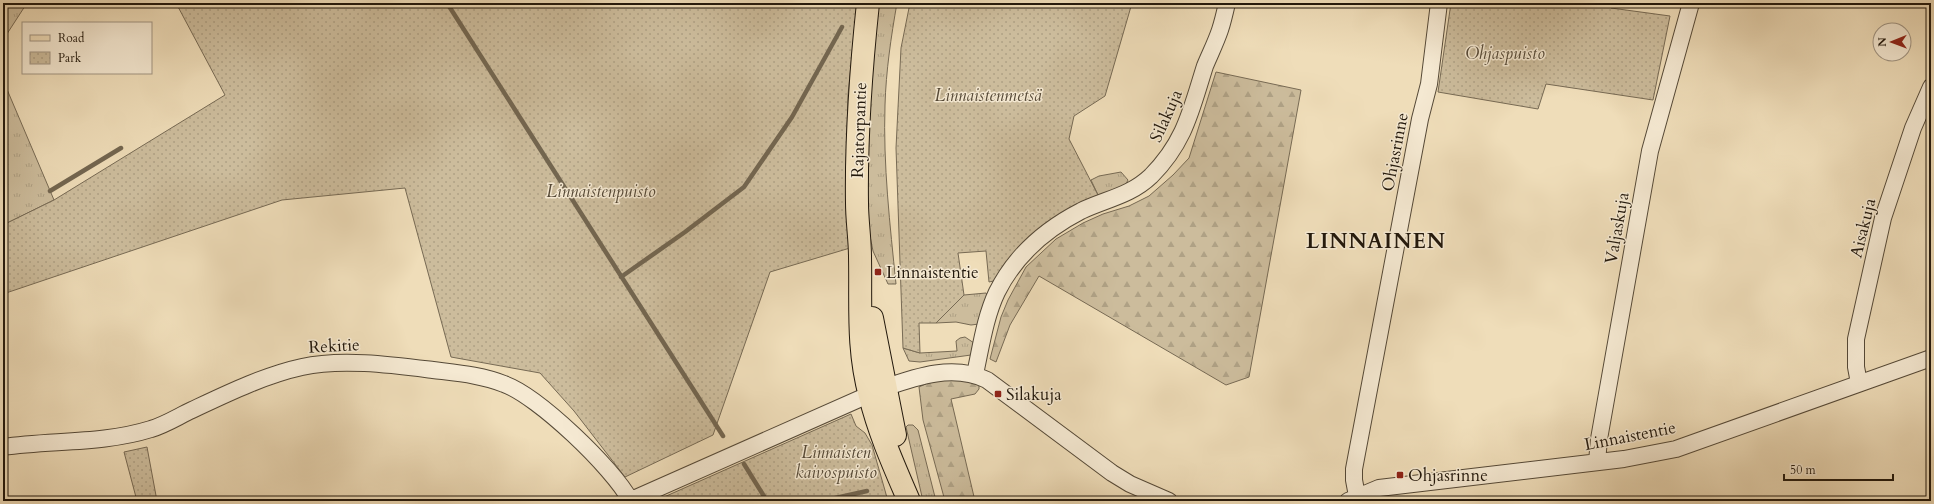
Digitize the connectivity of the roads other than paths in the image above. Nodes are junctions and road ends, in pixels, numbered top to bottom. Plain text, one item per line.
1 (868, 3) edge
2 (1227, 3) edge
3 (1439, 3) edge
4 (1691, 3) edge
5 (1931, 87) edge
6 (1931, 358) edge
7 (975, 374) junction
8 (1859, 383) junction
9 (877, 391) junction
10 (3, 447) edge
11 (1597, 462) junction
12 (1353, 499) edge
13 (630, 501) edge
14 (909, 501) edge
15 (1169, 501) edge

1 - 9 main road, Rajatorpantie
2 - 7 street, Silakuja
3 - 12 street, Ohjasrinne
4 - 11 street, Valjaskuja
5 - 8 street, Aisakuja
6 - 8 street, Linnaistentie
7 - 9 street
7 - 15 street
8 - 11 street, Linnaistentie
9 - 13 street
9 - 14 main road, Rajatorpantie
10 - 13 street, Rekitie
11 - 12 street, Linnaistentie

